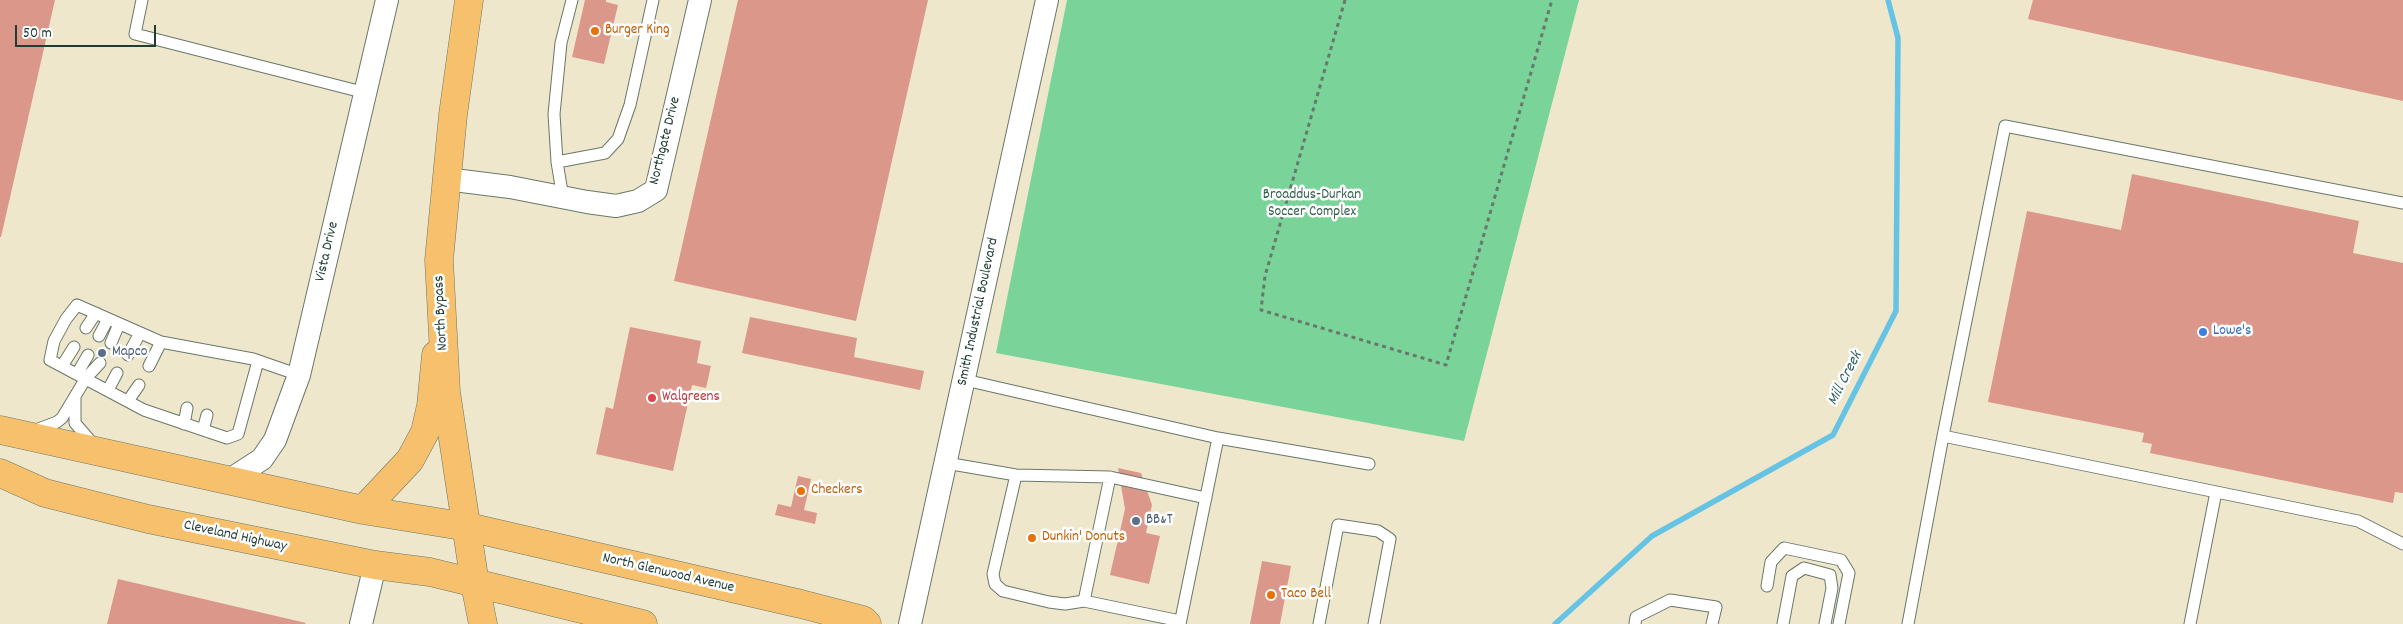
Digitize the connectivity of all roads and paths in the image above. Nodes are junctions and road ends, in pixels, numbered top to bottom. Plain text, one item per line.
1 (142, 0) edge
2 (387, 0) edge
3 (468, 0) edge
4 (572, 0) edge
5 (653, 0) edge
6 (700, 0) edge
7 (1047, 0) edge
8 (1346, 0) edge
9 (1552, 0) edge
10 (366, 93) junction
11 (558, 162) junction
12 (446, 179) junction
13 (563, 198) junction
14 (2403, 203) edge
15 (442, 304) junction
16 (96, 313) junction
17 (114, 321) junction
18 (86, 328) dead end
19 (140, 333) junction
20 (99, 336) dead end
21 (160, 342) junction
22 (111, 343) dead end
23 (74, 347) dead end
24 (88, 355) dead end
25 (128, 356) dead end
26 (258, 361) junction
27 (100, 363) dead end
28 (62, 366) junction
29 (149, 366) dead end
30 (117, 374) dead end
31 (300, 375) junction
32 (81, 376) junction
33 (965, 380) junction
34 (139, 385) dead end
35 (108, 390) junction
36 (75, 396) junction
37 (128, 401) junction
38 (187, 408) dead end
39 (207, 415) dead end
40 (184, 424) junction
41 (203, 430) junction
42 (11, 433) edge
43 (1943, 436) junction
44 (1218, 438) junction
45 (112, 456) junction
46 (946, 463) junction
47 (1369, 464) dead end
48 (0, 473) edge
49 (1016, 475) junction
50 (1110, 477) junction
51 (228, 481) junction
52 (2216, 492) junction
53 (1206, 498) junction
54 (363, 510) junction
55 (468, 528) junction
56 (2403, 544) edge
57 (1798, 551) junction
58 (375, 566) junction
59 (1792, 576) junction
60 (475, 584) junction
61 (1767, 586) dead end
62 (1084, 601) junction
63 (622, 622) edge
64 (1180, 623) edge
65 (361, 624) edge
66 (483, 624) edge
67 (867, 624) edge
68 (910, 624) edge
69 (1319, 624) edge
70 (1374, 624) edge
71 (1635, 624) edge
72 (1712, 624) edge
73 (1783, 624) edge
74 (1825, 624) edge
75 (1839, 624) edge
76 (1908, 624) edge
77 (2190, 624) edge

1 - 10 lane
2 - 10 street, Vista Drive
3 - 12 main road, North Bypass
4 - 11 lane
5 - 11 lane
6 - 13 street, Northgate Drive
7 - 33 street, Smith Industrial Boulevard
8 - 9 path
10 - 31 street, Vista Drive
11 - 13 lane
12 - 13 street, Northgate Drive
12 - 15 main road, North Bypass
14 - 43 lane
15 - 54 main road
15 - 55 main road, North Bypass
16 - 17 lane
16 - 18 lane
16 - 28 lane
17 - 19 lane
17 - 20 lane
17 - 22 lane
19 - 21 lane
19 - 25 lane
21 - 26 lane
21 - 29 lane
23 - 28 lane
24 - 32 lane
26 - 31 lane
26 - 41 lane
27 - 32 lane
28 - 32 lane
30 - 35 lane
31 - 51 street, Vista Drive
32 - 35 lane
32 - 36 lane
33 - 44 lane
33 - 46 street, Smith Industrial Boulevard
34 - 37 lane
35 - 37 lane
36 - 42 lane
36 - 45 lane
37 - 40 lane
38 - 40 lane
39 - 41 lane
40 - 41 lane
42 - 45 main road
43 - 52 lane
43 - 76 lane
44 - 47 lane
44 - 53 lane
45 - 51 main road
46 - 49 lane
46 - 68 street, Smith Industrial Boulevard
48 - 58 main road, Cleveland Highway
49 - 50 lane
49 - 62 lane
50 - 53 lane
50 - 62 lane
51 - 54 main road
52 - 56 lane
52 - 77 lane
53 - 64 lane
54 - 55 main road
55 - 60 main road, North Bypass
55 - 67 main road, North Glenwood Avenue
57 - 59 lane
57 - 61 lane
57 - 75 lane
58 - 60 main road, Cleveland Highway
58 - 65 street
59 - 73 lane
59 - 74 lane
60 - 63 main road
60 - 66 main road, North Bypass
62 - 64 lane
69 - 70 lane
71 - 72 lane

